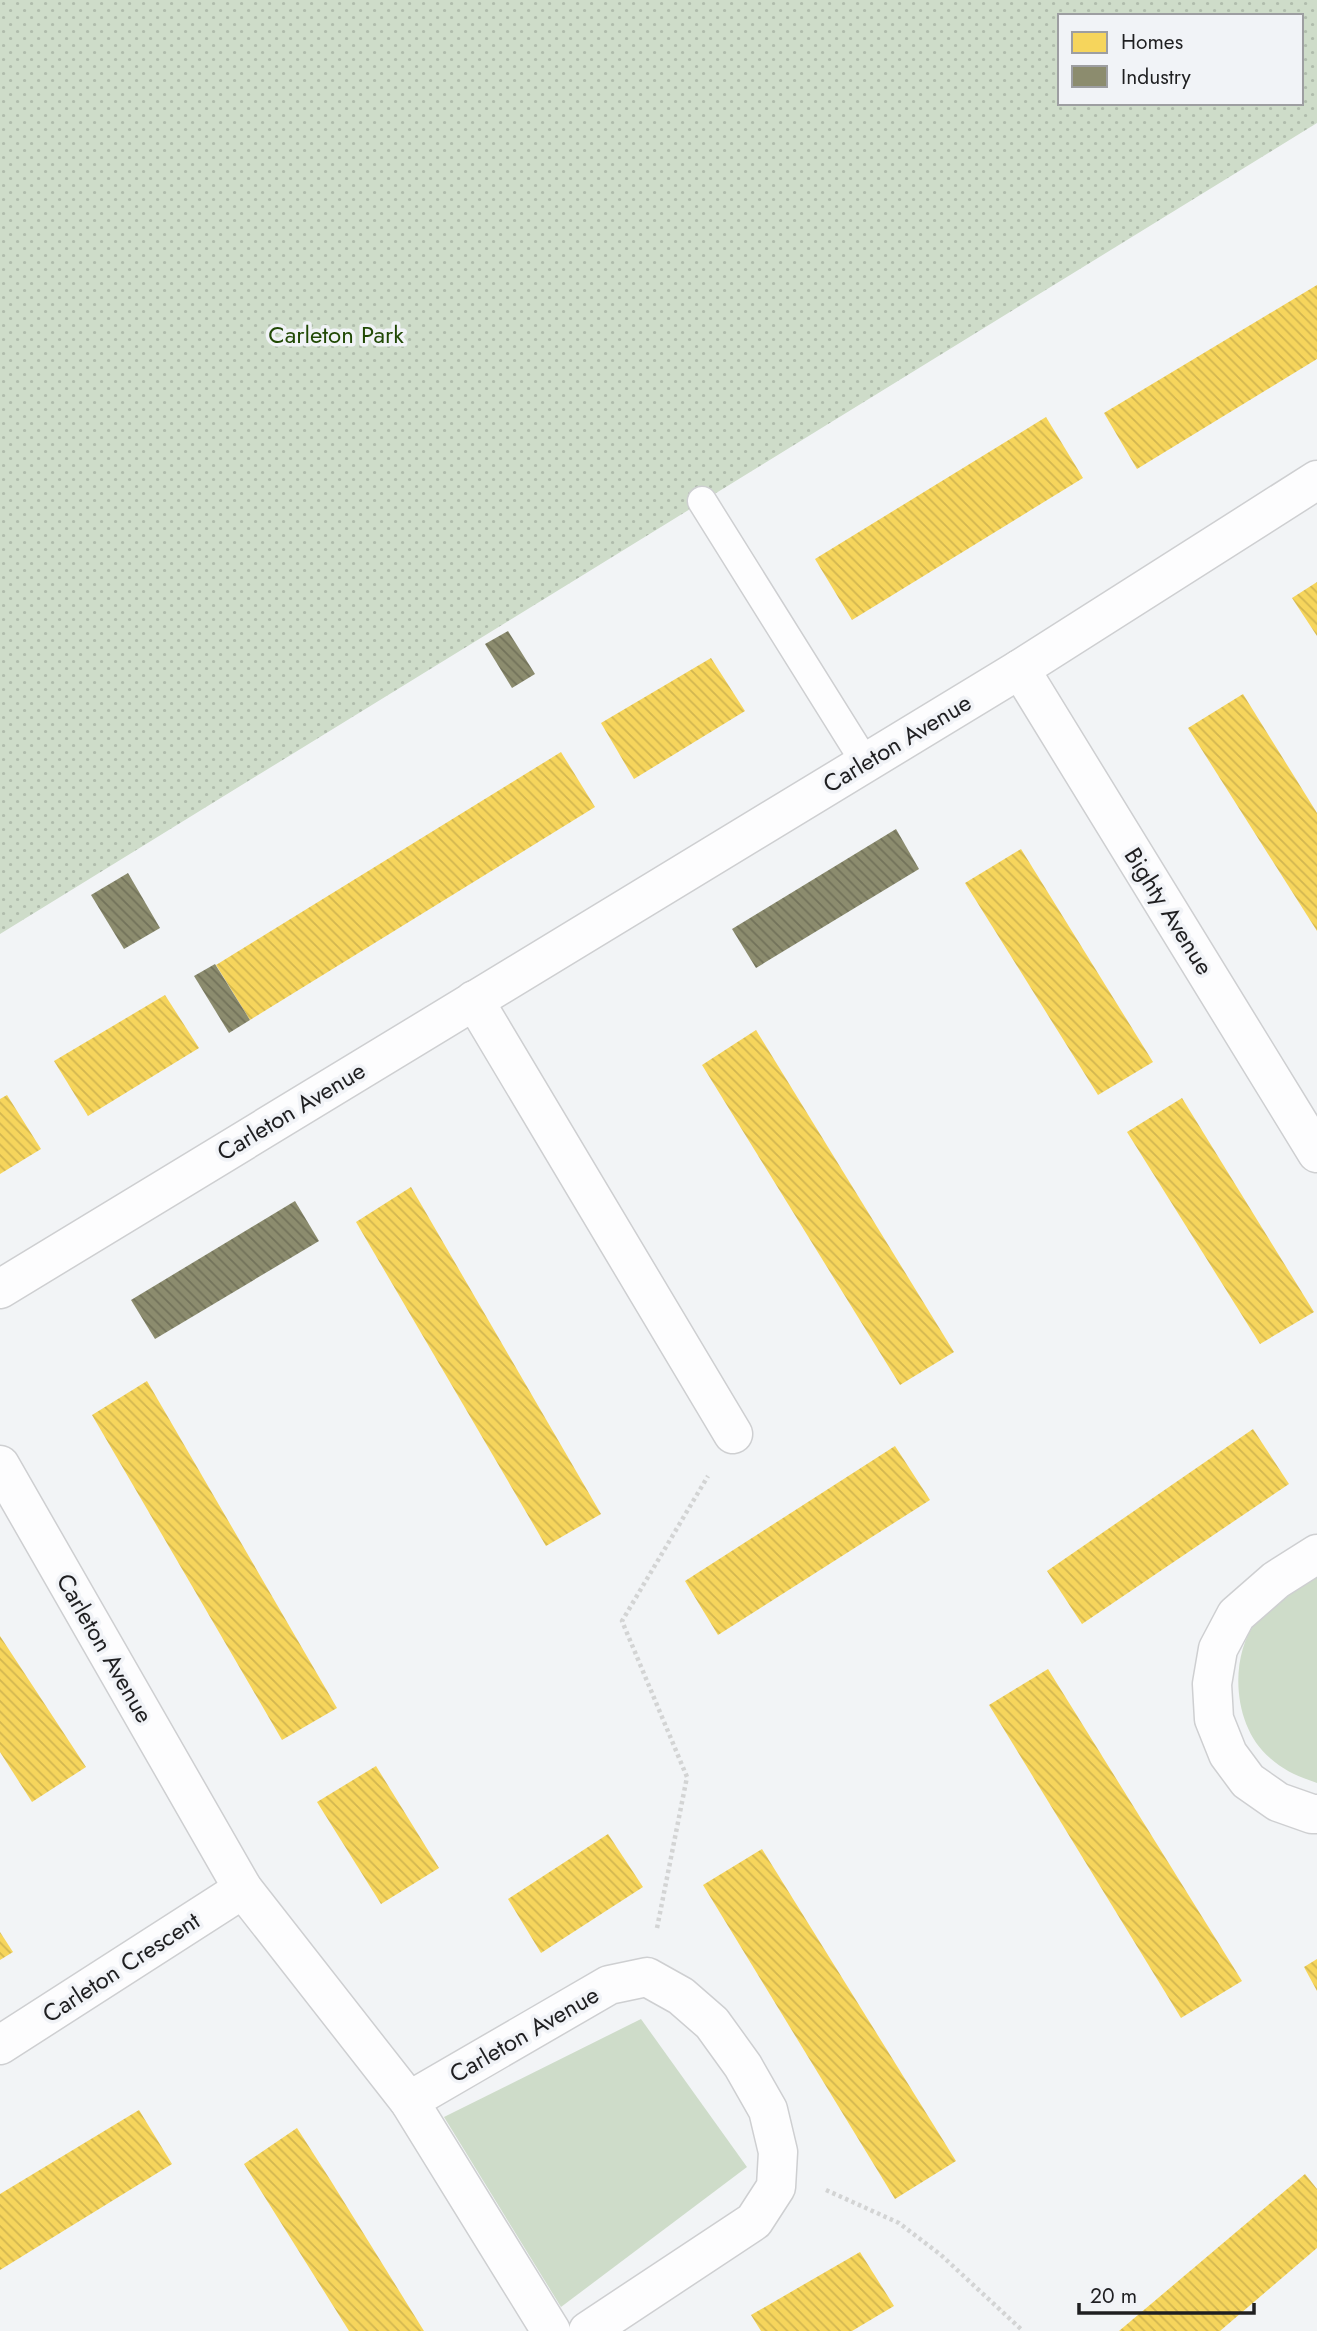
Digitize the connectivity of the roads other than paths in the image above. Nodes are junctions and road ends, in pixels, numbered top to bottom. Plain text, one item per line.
1 (1317, 480) edge
2 (702, 501) dead end
3 (1020, 668) junction
4 (865, 762) junction
5 (474, 1000) junction
6 (1317, 1153) edge
7 (0, 1289) edge
8 (733, 1434) road end
9 (0, 1465) edge
10 (1317, 1554) edge
11 (1317, 1814) edge
12 (243, 1889) junction
13 (0, 2045) edge
14 (409, 2101) junction
15 (551, 2331) edge
16 (588, 2331) edge

1 - 3 street, Carleton Avenue
2 - 4 lane
3 - 4 street, Carleton Avenue
3 - 6 street, Bighty Avenue
4 - 5 street, Carleton Avenue
5 - 7 street, Carleton Avenue
5 - 8 street
9 - 12 street, Carleton Avenue
10 - 11 street
12 - 13 street, Carleton Crescent
12 - 14 street, Carleton Avenue
14 - 15 street, Carleton Avenue
14 - 16 street, Carleton Avenue

